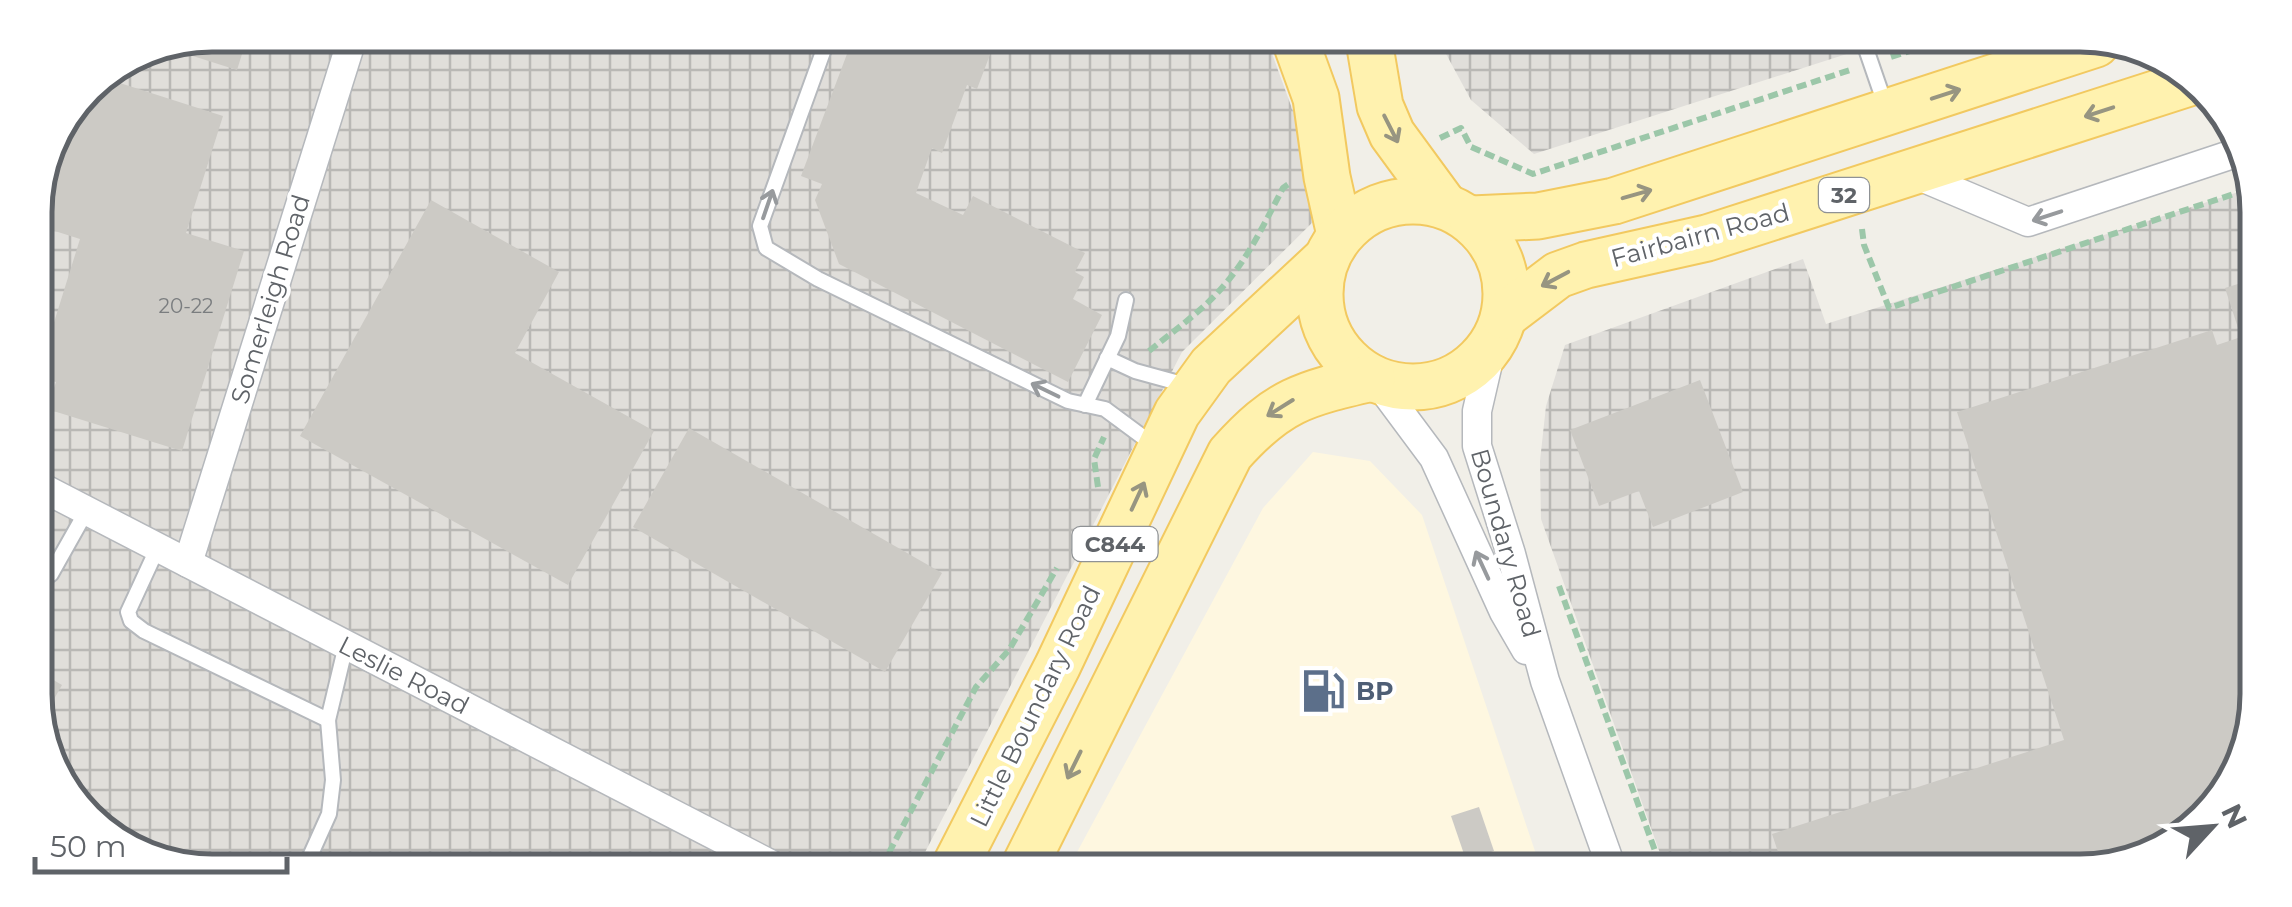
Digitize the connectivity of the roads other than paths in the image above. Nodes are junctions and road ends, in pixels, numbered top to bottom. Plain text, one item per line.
1 (347, 52) edge
2 (823, 52) edge
3 (1299, 52) edge
4 (1370, 52) edge
5 (1867, 52) edge
6 (2072, 52) edge
7 (2178, 87) edge
8 (1888, 112) junction
9 (2228, 156) edge
10 (1912, 173) junction
11 (1458, 212) junction
12 (1332, 247) junction
13 (1126, 300) dead end
14 (1498, 331) junction
15 (1107, 358) junction
16 (1374, 379) junction
17 (1196, 388) junction
18 (1086, 405) junction
19 (1160, 450) junction
20 (52, 492) edge
21 (87, 510) junction
22 (158, 547) junction
23 (188, 562) junction
24 (52, 572) edge
25 (346, 645) junction
26 (1544, 681) junction
27 (328, 720) junction
28 (311, 854) edge
29 (751, 854) edge
30 (961, 854) edge
31 (1030, 854) edge
32 (1607, 854) edge

1 - 23 street, Somerleigh Road
18 -> 2 lane
3 - 12 main road
4 -> 11 main road
5 - 8 lane
8 -> 6 main road
7 -> 10 main road, Fairbairn Road / 32
11 -> 8 main road
9 -> 10 street
10 -> 14 main road, Fairbairn Road / 32
11 - 12 main road
11 - 14 main road
12 - 16 main road
12 - 17 main road, Little Boundary Road / C844
13 - 15 lane
14 - 16 main road, 32
14 - 26 street, Boundary Road
15 - 17 lane
15 - 18 lane
26 -> 16 street, Boundary Road
16 -> 31 main road, C844
17 - 19 main road, Little Boundary Road / C844
18 - 19 lane
30 -> 19 main road, Little Boundary Road / C844
20 - 21 street, Leslie Road
21 - 22 street, Leslie Road
21 - 24 lane
22 - 23 street, Leslie Road
22 - 27 lane
23 - 25 street, Leslie Road
25 - 27 lane
25 - 29 street, Leslie Road
26 - 32 street, Boundary Road
27 - 28 lane

